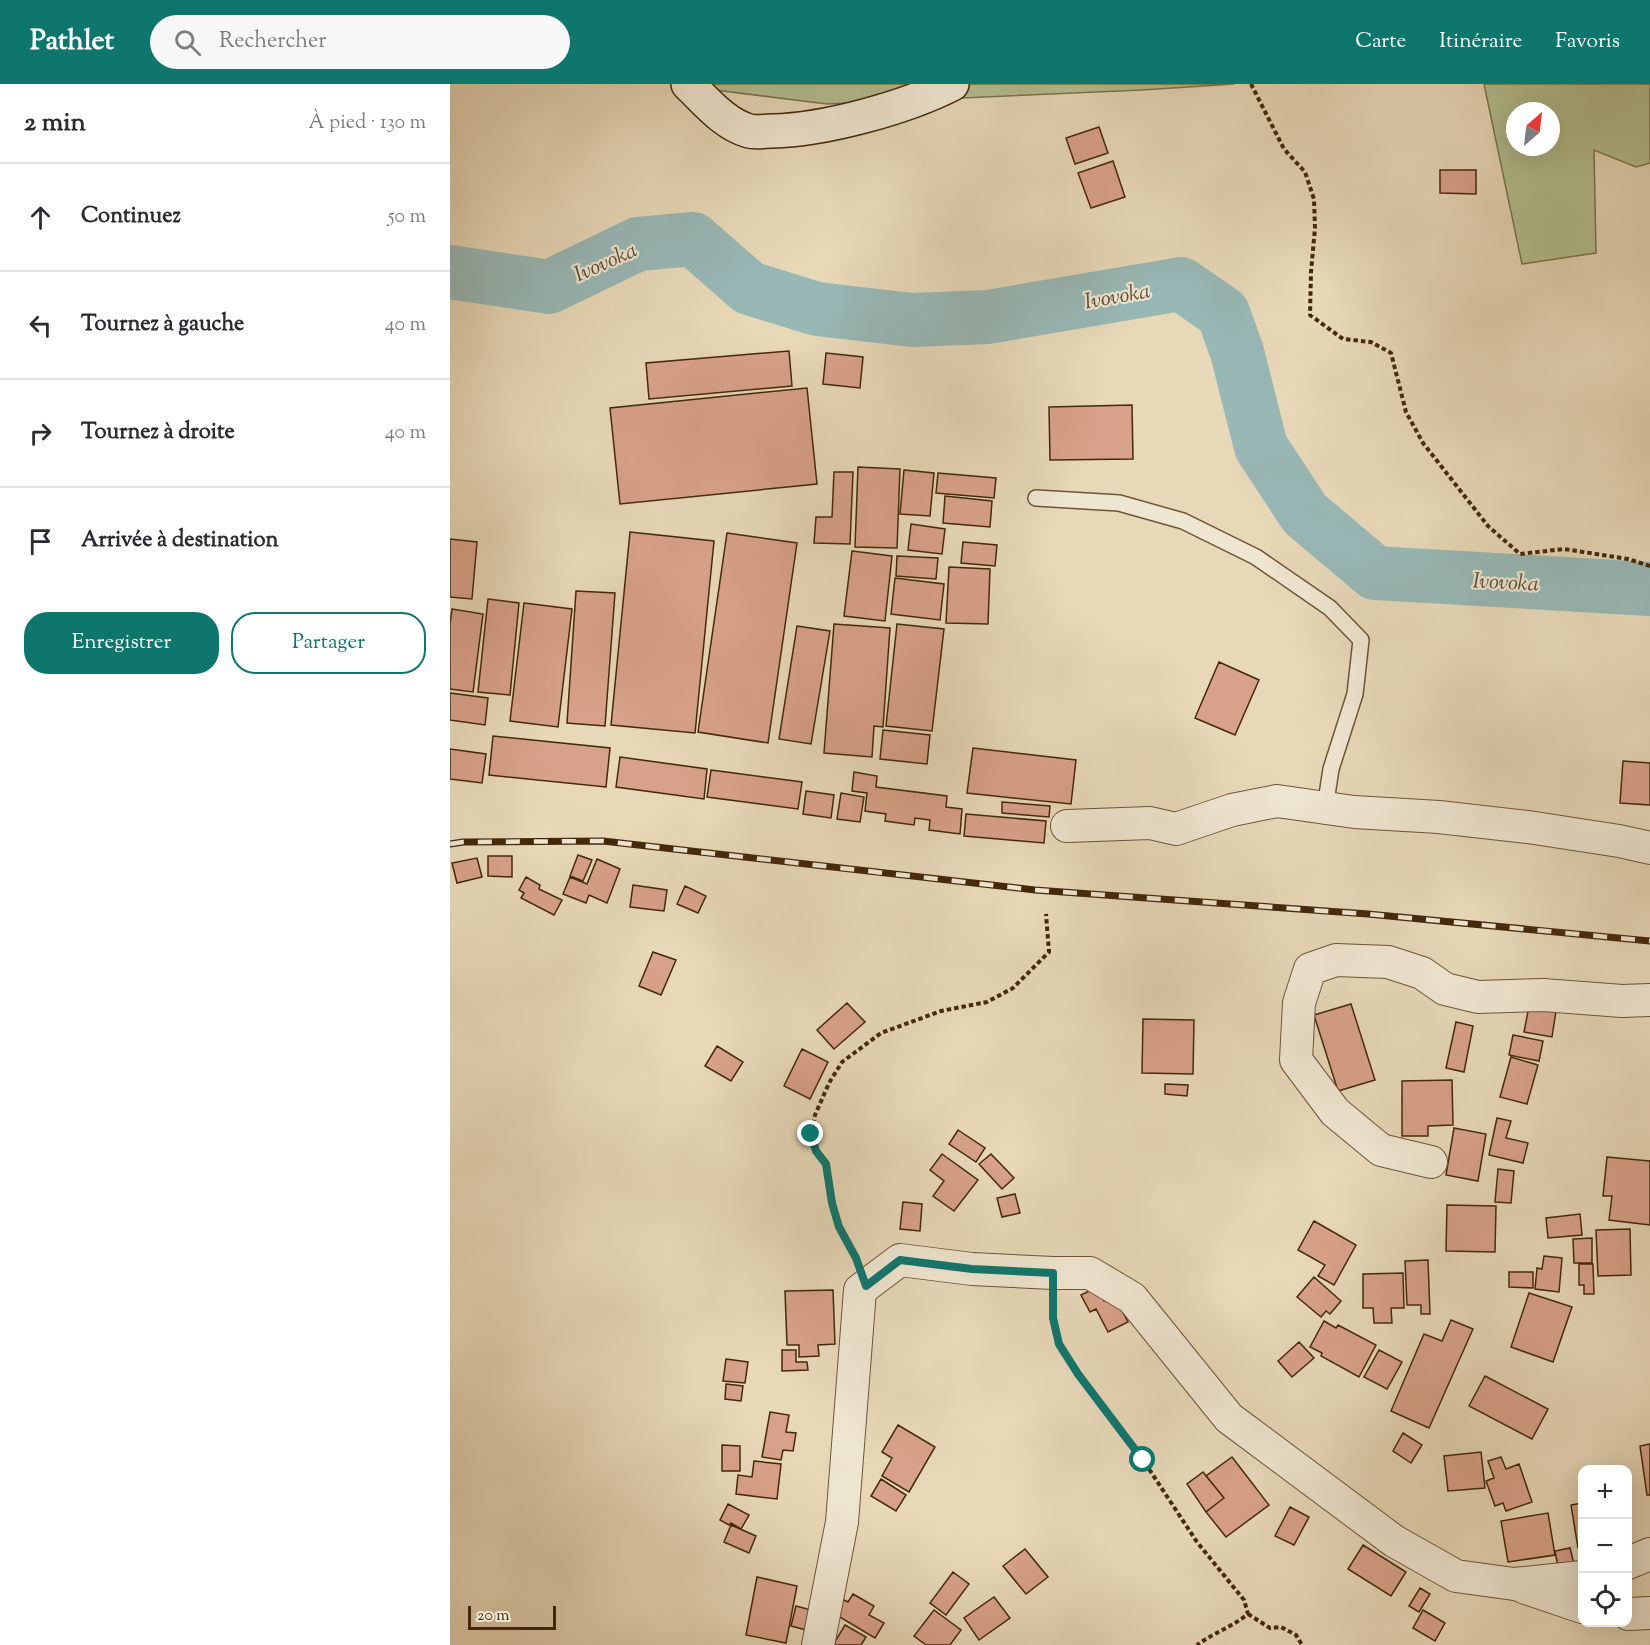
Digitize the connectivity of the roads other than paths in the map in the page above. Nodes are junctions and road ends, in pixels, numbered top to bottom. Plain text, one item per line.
1 (688, 84) edge
2 (952, 84) edge
3 (1036, 498) dead end
4 (1325, 808) junction
5 (1067, 826) dead end
6 (1650, 848) edge
7 (1650, 1000) edge
8 (1431, 1162) dead end
9 (1650, 1554) edge
10 (1632, 1561) edge
11 (1578, 1577) edge
12 (1514, 1584) junction
13 (1578, 1606) edge
14 (1650, 1613) edge
15 (1632, 1614) edge
16 (818, 1645) edge

1 - 2 street
3 - 4 lane
4 - 5 street
4 - 6 street
7 - 8 street
9 - 10 street
11 - 12 street
12 - 13 street
12 - 16 street
14 - 15 street

